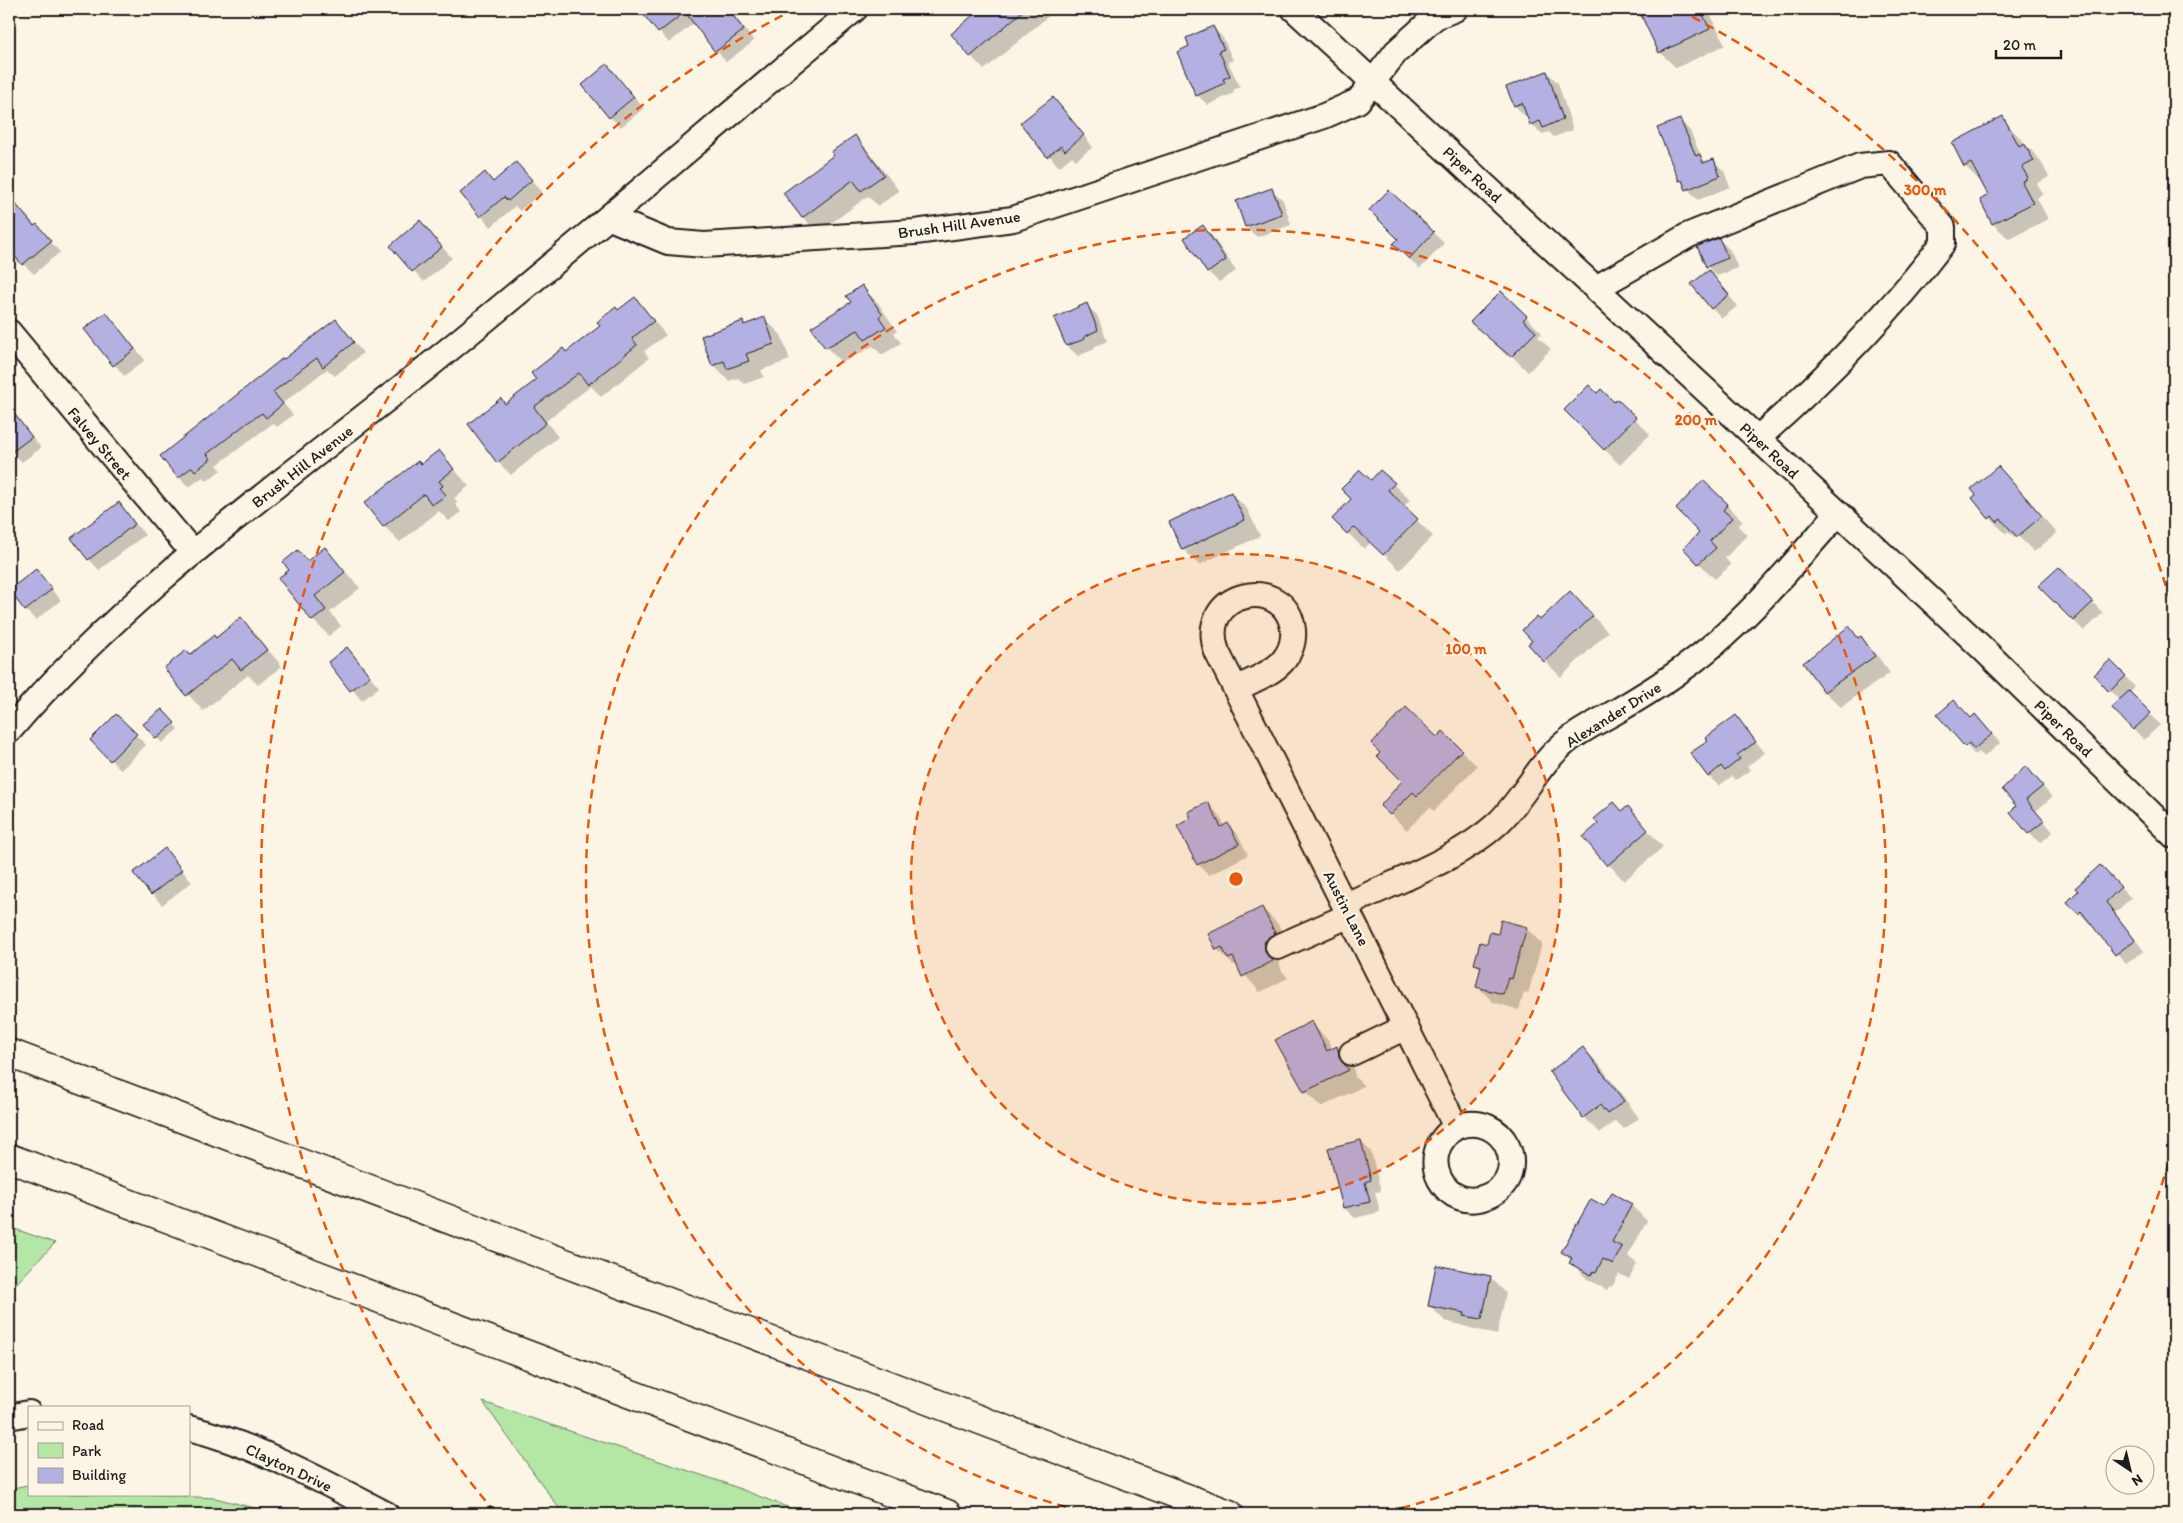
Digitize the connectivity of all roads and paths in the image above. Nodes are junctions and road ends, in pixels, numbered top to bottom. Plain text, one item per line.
1 (855, 9) edge
2 (1294, 9) edge
3 (1455, 9) edge
4 (1374, 82) junction
5 (610, 218) junction
6 (1596, 288) junction
7 (9, 332) edge
8 (1758, 438) junction
9 (1838, 512) junction
10 (193, 553) junction
11 (1236, 689) dead end
12 (9, 731) edge
13 (2174, 836) edge
14 (1348, 910) junction
15 (1278, 947) dead end
16 (1406, 1027) junction
17 (9, 1053) edge
18 (1352, 1054) dead end
19 (1456, 1127) dead end
20 (9, 1158) edge
21 (28, 1413) edge
22 (9, 1417) edge
23 (190, 1428) edge
24 (386, 1514) edge
25 (947, 1514) edge
26 (1229, 1514) edge

1 - 5 street, Brush Hill Avenue
2 - 4 street, Piper Road
3 - 4 street, Brush Hill Avenue
4 - 5 street, Brush Hill Avenue
4 - 6 street, Piper Road
5 - 10 street, Brush Hill Avenue
6 - 8 street, Piper Road
6 - 8 street
7 - 10 street, Falvey Street
8 - 9 street, Piper Road
9 - 13 street, Piper Road
9 - 14 street, Alexander Drive
10 - 12 street, Brush Hill Avenue
11 - 14 street, Austin Lane
14 - 15 street, Alexander Drive
14 - 16 street, Austin Lane
16 - 18 street
16 - 19 street, Austin Lane
17 - 26 highway
20 - 25 highway
21 - 22 street
23 - 24 street, Clayton Drive

